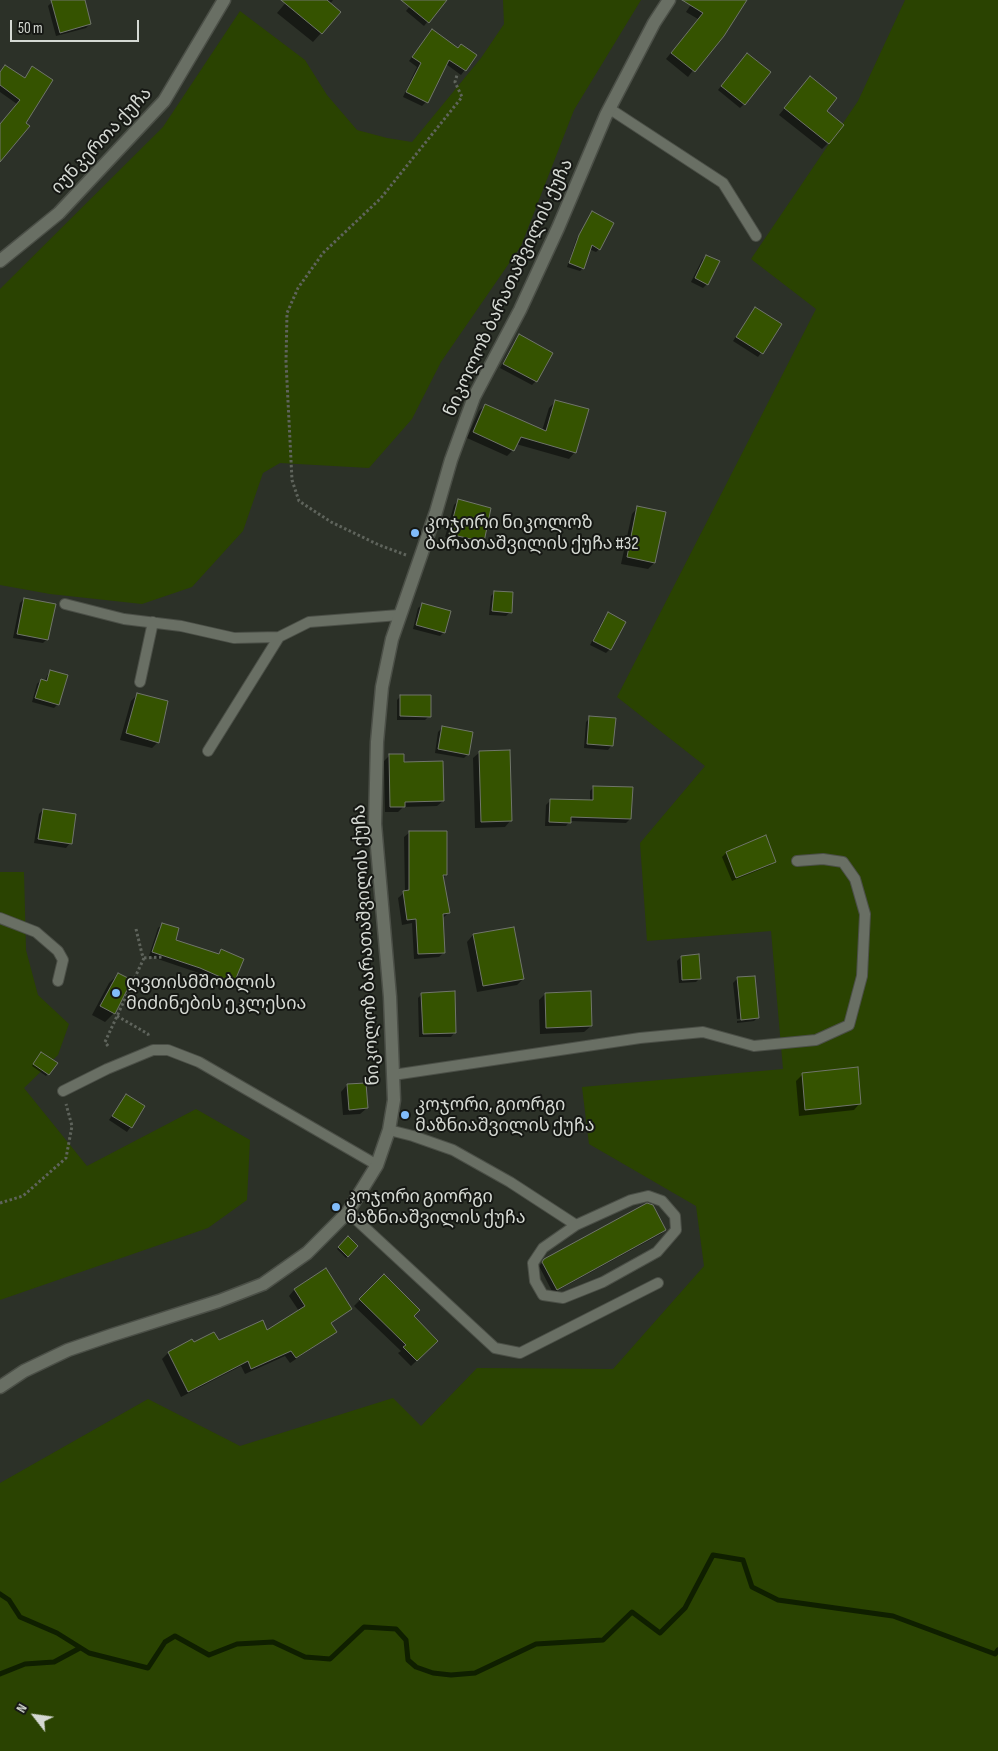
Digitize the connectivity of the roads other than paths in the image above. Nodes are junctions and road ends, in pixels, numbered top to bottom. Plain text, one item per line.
1 (224, 0) edge
2 (669, 0) edge
3 (610, 109) junction
4 (756, 236) dead end
5 (0, 261) edge
6 (65, 604) dead end
7 (399, 615) junction
8 (153, 622) junction
9 (279, 638) junction
10 (140, 682) dead end
11 (208, 751) dead end
12 (797, 861) dead end
13 (0, 918) edge
14 (58, 982) dead end
15 (393, 1075) junction
16 (63, 1091) road end
17 (389, 1130) junction
18 (377, 1165) junction
19 (348, 1212) junction
20 (576, 1225) junction
21 (658, 1283) dead end
22 (0, 1387) edge

1 - 5 street, იუნკერთა ქუჩა
2 - 3 street, ნიკოლოზ ბარათაშვილის ქუჩა
3 - 4 lane
3 - 7 street, ნიკოლოზ ბარათაშვილის ქუჩა
6 - 8 lane
7 - 9 lane
7 - 15 street, ნიკოლოზ ბარათაშვილის ქუჩა
8 - 9 lane
8 - 10 lane
9 - 11 lane
12 - 15 lane
13 - 14 lane
15 - 17 street, ნიკოლოზ ბარათაშვილის ქუჩა
16 - 18 lane
17 - 18 street, ნიკოლოზ ბარათაშვილის ქუჩა
17 - 20 lane
18 - 19 street, ნიკოლოზ ბარათაშვილის ქუჩა
19 - 21 lane
19 - 22 street, ნიკოლოზ ბარათაშვილის ქუჩა
20 - 20 lane

